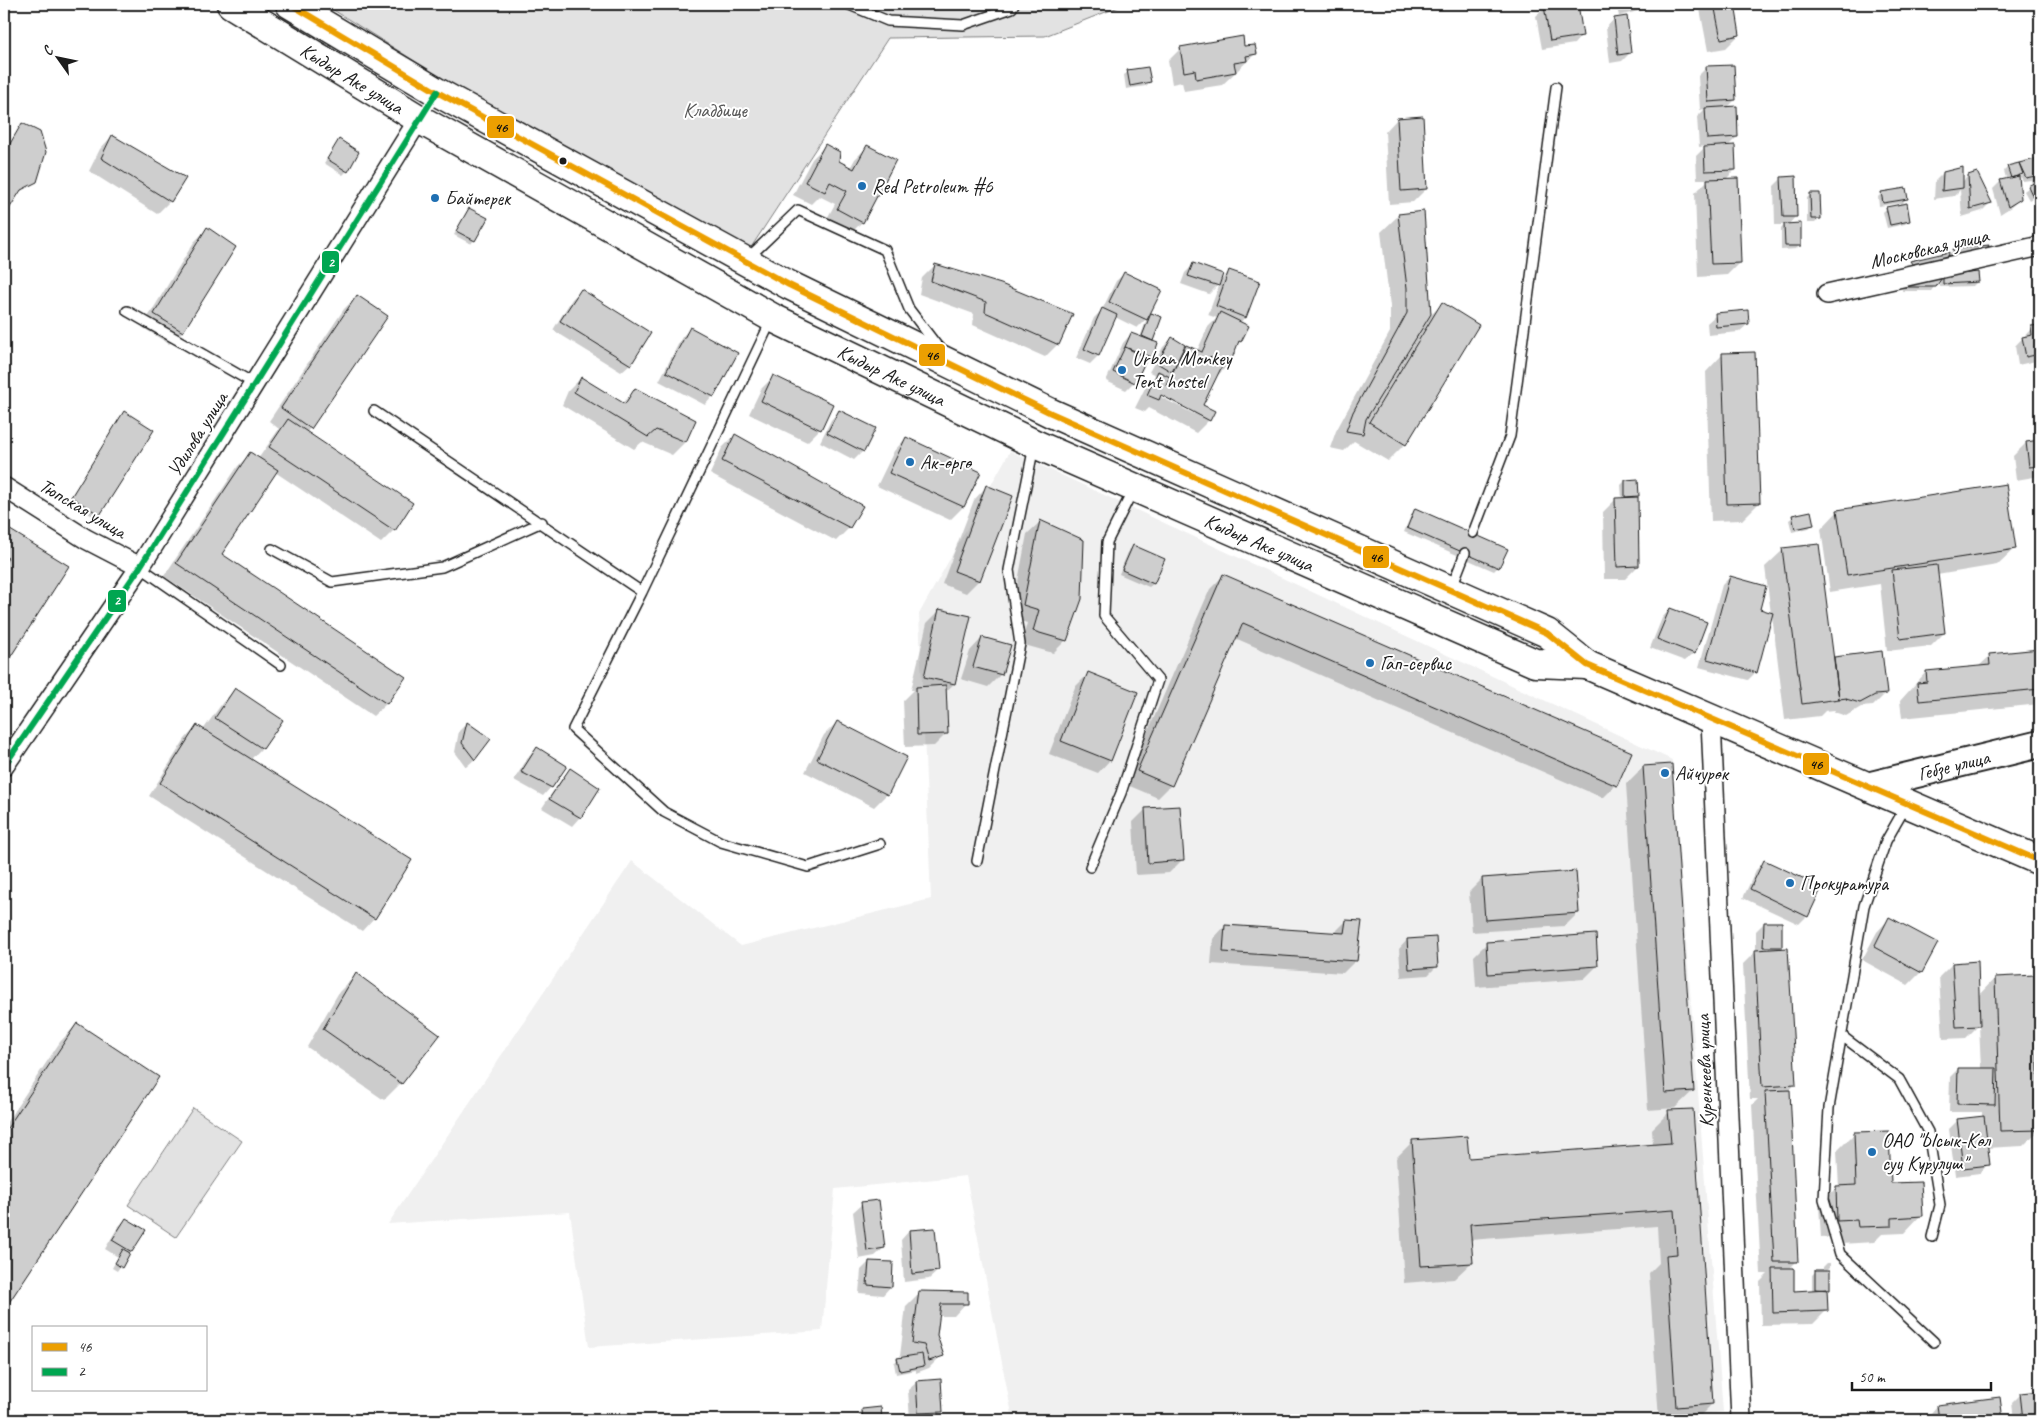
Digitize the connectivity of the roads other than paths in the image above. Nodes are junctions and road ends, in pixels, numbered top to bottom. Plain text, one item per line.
1 (231, 4) edge
2 (290, 4) edge
3 (847, 4) edge
4 (1014, 4) edge
5 (1556, 87) dead end
6 (437, 92) junction
7 (419, 119) junction
8 (2040, 246) edge
9 (745, 261) junction
10 (790, 285) junction
11 (728, 292) junction
12 (1827, 294) dead end
13 (127, 311) dead end
14 (773, 318) junction
15 (950, 364) junction
16 (255, 384) junction
17 (374, 411) dead end
18 (1051, 413) junction
19 (1035, 444) junction
20 (1135, 488) junction
21 (6, 493) edge
22 (542, 522) junction
23 (1473, 533) dead end
24 (272, 549) dead end
25 (1465, 553) dead end
26 (140, 567) junction
27 (1450, 591) junction
28 (642, 592) junction
29 (281, 665) dead end
30 (1587, 665) junction
31 (1711, 720) junction
32 (2040, 744) edge
33 (4, 766) edge
34 (1867, 786) junction
35 (1907, 804) junction
36 (880, 844) dead end
37 (2040, 861) edge
38 (977, 862) dead end
39 (1090, 867) dead end
40 (1842, 1036) junction
41 (1932, 1237) dead end
42 (1934, 1342) dead end
43 (1741, 1420) edge

1 - 7 highway, Кыдыр Аке улица
2 - 6 highway, Кыдыр Аке улица
3 - 4 lane
5 - 23 lane
6 - 7 highway
6 - 9 highway, Кыдыр Аке улица
7 - 11 highway, Кыдыр Аке улица
7 - 16 street, Удилова улица
8 - 12 street, Московская улица
9 - 10 highway, Кыдыр Аке улица
9 - 11 highway
9 - 15 lane
10 - 14 highway
10 - 15 highway, Кыдыр Аке улица
11 - 14 highway, Кыдыр Аке улица
13 - 16 lane
14 - 19 highway, Кыдыр Аке улица
14 - 28 lane
15 - 18 highway, Кыдыр Аке улица
16 - 26 street, Удилова улица
17 - 22 lane
18 - 19 highway
18 - 27 highway, Кыдыр Аке улица
19 - 20 highway, Кыдыр Аке улица
19 - 38 lane
20 - 30 highway, Кыдыр Аке улица
20 - 39 lane
21 - 26 street, Тюпская улица
22 - 24 lane
22 - 28 lane
25 - 27 lane
26 - 29 lane
26 - 33 street, Удилова улица
27 - 30 highway, Кыдыр Аке улица
28 - 36 lane
30 - 31 highway, Кыдыр Аке улица
31 - 34 highway, Кыдыр Аке улица
31 - 43 street, Куренкеева улица
32 - 34 main road, Гебзе улица
34 - 35 highway, Кыдыр Аке улица
35 - 37 highway, Кыдыр Аке улица
35 - 40 lane
40 - 41 lane
40 - 42 lane

